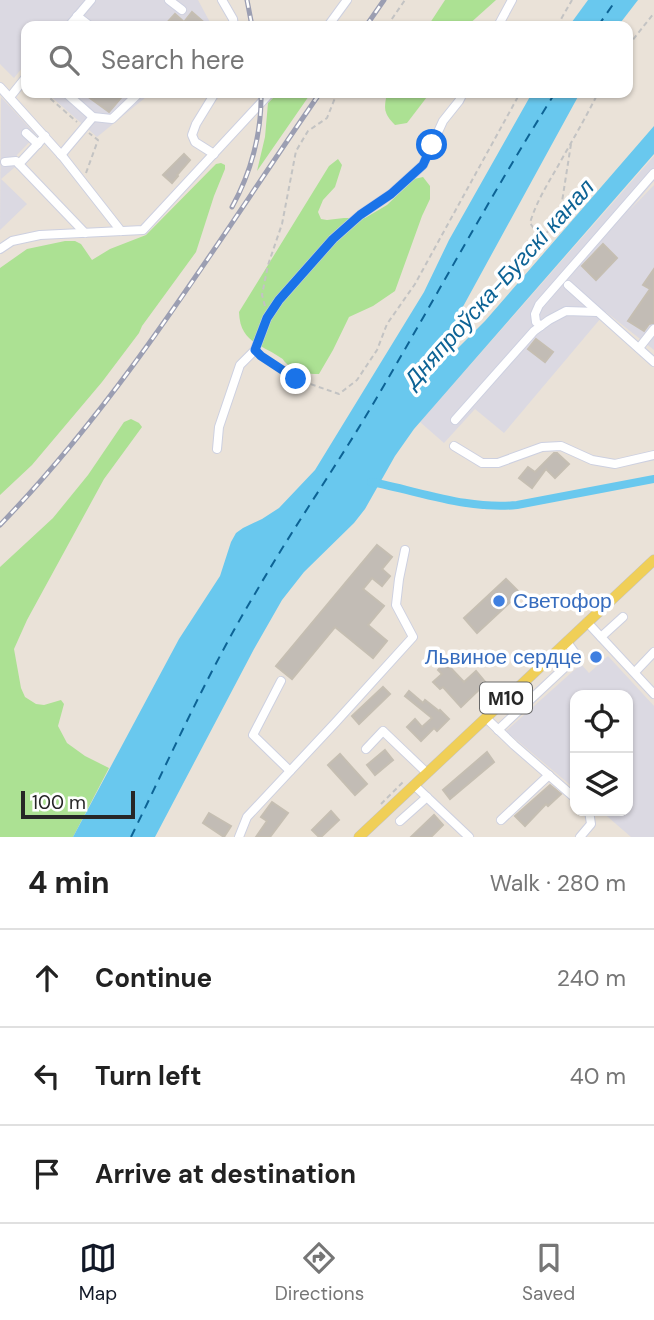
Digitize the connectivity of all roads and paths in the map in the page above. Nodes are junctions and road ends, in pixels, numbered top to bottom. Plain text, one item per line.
1 (91, 0) edge
2 (169, 0) edge
3 (222, 0) edge
4 (229, 0) edge
5 (346, 0) edge
6 (405, 0) edge
7 (512, 0) edge
8 (572, 0) edge
9 (182, 10) dead end
10 (654, 13) edge
11 (78, 16) junction
12 (74, 21) edge
13 (84, 21) edge
14 (233, 21) edge
15 (234, 21) edge
16 (331, 21) edge
17 (390, 21) edge
18 (501, 21) edge
19 (560, 21) edge
20 (633, 40) edge
21 (21, 83) edge
22 (0, 87) edge
23 (10, 97) junction
24 (72, 98) edge
25 (134, 98) edge
26 (212, 98) edge
27 (265, 98) edge
28 (335, 98) edge
29 (460, 98) edge
30 (517, 98) edge
31 (595, 98) edge
32 (93, 117) junction
33 (26, 133) dead end
34 (45, 136) junction
35 (38, 144) junction
36 (571, 144) junction
37 (214, 154) junction
38 (61, 155) junction
39 (5, 162) dead end
40 (19, 164) junction
41 (654, 173) edge
42 (121, 231) junction
43 (85, 233) junction
44 (0, 249) edge
45 (568, 285) dead end
46 (597, 312) junction
47 (267, 318) junction
48 (541, 326) junction
49 (654, 329) edge
50 (639, 348) junction
51 (255, 350) junction
52 (654, 362) edge
53 (455, 420) dead end
54 (454, 446) dead end
55 (218, 449) dead end
56 (654, 455) edge
57 (405, 550) dead end
58 (654, 560) edge
59 (623, 617) dead end
60 (587, 622) junction
61 (601, 637) junction
62 (567, 642) junction
63 (654, 652) edge
64 (635, 672) junction
65 (281, 681) dead end
66 (654, 694) edge
67 (486, 718) junction
68 (498, 730) junction
69 (366, 749) dead end
70 (290, 771) junction
71 (428, 773) junction
72 (549, 775) junction
73 (414, 785) junction
74 (570, 794) edge
75 (427, 797) junction
76 (590, 816) edge
77 (501, 820) dead end
78 (400, 821) dead end
79 (239, 837) edge
80 (359, 837) edge
81 (469, 837) edge
82 (580, 837) edge

1 - 11 street
2 - 9 street
3 - 14 street
4 - 15 street
5 - 16 street
6 - 17 path
7 - 18 street
8 - 19 path
10 - 20 path
11 - 12 street
11 - 13 street
21 - 23 street
22 - 23 street
23 - 34 street
24 - 32 street
25 - 32 street
26 - 37 street
27 - 37 street
28 - 47 path
29 - 47 street
30 - 51 path
31 - 36 path
32 - 38 street
33 - 35 street
34 - 35 street
34 - 38 street
35 - 40 street
36 - 36 path
37 - 42 street
38 - 42 street
39 - 40 street
40 - 43 street
41 - 48 street
42 - 43 street
43 - 44 street
45 - 46 street
46 - 48 street
46 - 50 street
47 - 51 street
48 - 53 street
49 - 50 street
50 - 52 street
51 - 55 street
54 - 56 street
57 - 70 street
58 - 60 main road, М10
59 - 61 street
60 - 61 street
60 - 62 main road, М10
61 - 64 street
62 - 67 main road, М10
62 - 68 street
63 - 64 street
64 - 66 street
65 - 70 street
67 - 68 street
67 - 71 main road, М10
68 - 72 street
69 - 71 street
70 - 79 street
71 - 73 main road, М10
72 - 74 street
72 - 77 street
73 - 75 street
73 - 80 main road, М10
75 - 78 street
75 - 81 street
76 - 82 street

